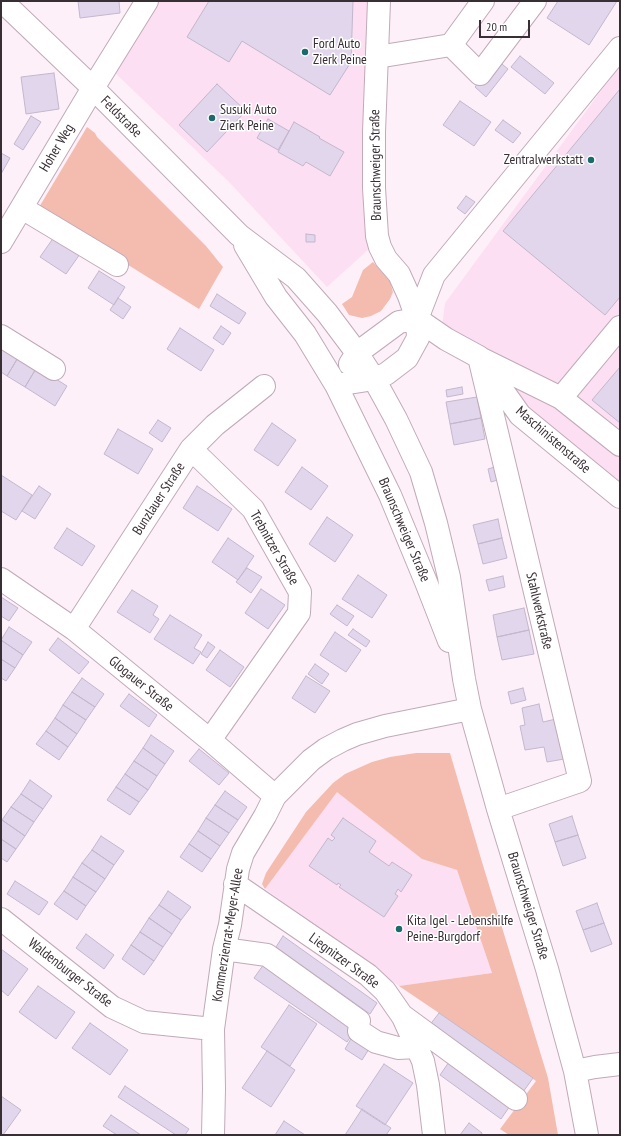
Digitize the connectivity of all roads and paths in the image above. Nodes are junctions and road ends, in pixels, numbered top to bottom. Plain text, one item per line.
1 (2, 1) edge
2 (147, 1) edge
3 (379, 1) edge
4 (483, 1) edge
5 (535, 1) edge
6 (451, 45) junction
7 (620, 48) edge
8 (377, 57) junction
9 (93, 88) junction
10 (22, 208) junction
11 (239, 235) junction
12 (1, 242) edge
13 (117, 265) dead end
14 (417, 319) junction
15 (620, 327) edge
16 (1, 336) edge
17 (357, 353) junction
18 (479, 357) junction
19 (54, 369) dead end
20 (374, 380) junction
21 (336, 385) junction
22 (264, 386) dead end
23 (561, 398) junction
24 (620, 445) edge
25 (191, 449) junction
26 (620, 497) edge
27 (1, 579) edge
28 (74, 630) junction
29 (464, 679) junction
30 (470, 709) junction
31 (210, 740) junction
32 (276, 796) junction
33 (498, 809) junction
34 (235, 884) junction
35 (1, 919) edge
36 (224, 949) junction
37 (403, 1016) junction
38 (213, 1029) junction
39 (417, 1047) junction
40 (620, 1064) edge
41 (575, 1071) junction
42 (516, 1099) dead end
43 (213, 1135) edge
44 (434, 1135) edge
45 (587, 1135) edge

1 - 9 street, Feldstraße
2 - 9 street, Hoher Weg
3 - 8 street, Braunschweiger Straße
4 - 6 street
5 - 6 street
6 - 8 street
7 - 14 street
8 - 14 street, Braunschweiger Straße
9 - 10 street, Hoher Weg
9 - 11 street, Feldstraße
10 - 12 street, Hoher Weg
10 - 13 street
11 - 17 street, Feldstraße
11 - 21 street, Feldstraße
14 - 17 street
14 - 18 street, Maschinistenstraße
14 - 20 street
15 - 23 street
16 - 19 street
17 - 20 street, Braunschweiger Straße
17 - 21 street
18 - 23 street
18 - 26 street, Maschinistenstraße
18 - 33 street, Stahlwerkstraße
20 - 21 street
20 - 29 street, Braunschweiger Straße
21 - 29 street, Braunschweiger Straße
22 - 25 street, Bunzlauer Straße
23 - 24 street
25 - 28 street, Bunzlauer Straße
25 - 31 street, Trebnitzer Straße
27 - 28 street, Glogauer Straße
28 - 31 street, Glogauer Straße
29 - 30 street, Braunschweiger Straße
30 - 32 street, Kommerzienrat-Meyer-Allee
30 - 33 street, Braunschweiger Straße
31 - 32 street, Glogauer Straße
32 - 34 street, Kommerzienrat-Meyer-Allee
33 - 41 street, Braunschweiger Straße
34 - 36 street, Kommerzienrat-Meyer-Allee
34 - 37 street, Liegnitzer Straße
35 - 38 street, Waldenburger Straße
36 - 38 street, Kommerzienrat-Meyer-Allee
36 - 39 street
37 - 39 street, Liegnitzer Straße
37 - 42 street
38 - 43 street, Kommerzienrat-Meyer-Allee
39 - 44 street, Liegnitzer Straße
40 - 41 street
41 - 45 street, Braunschweiger Straße

